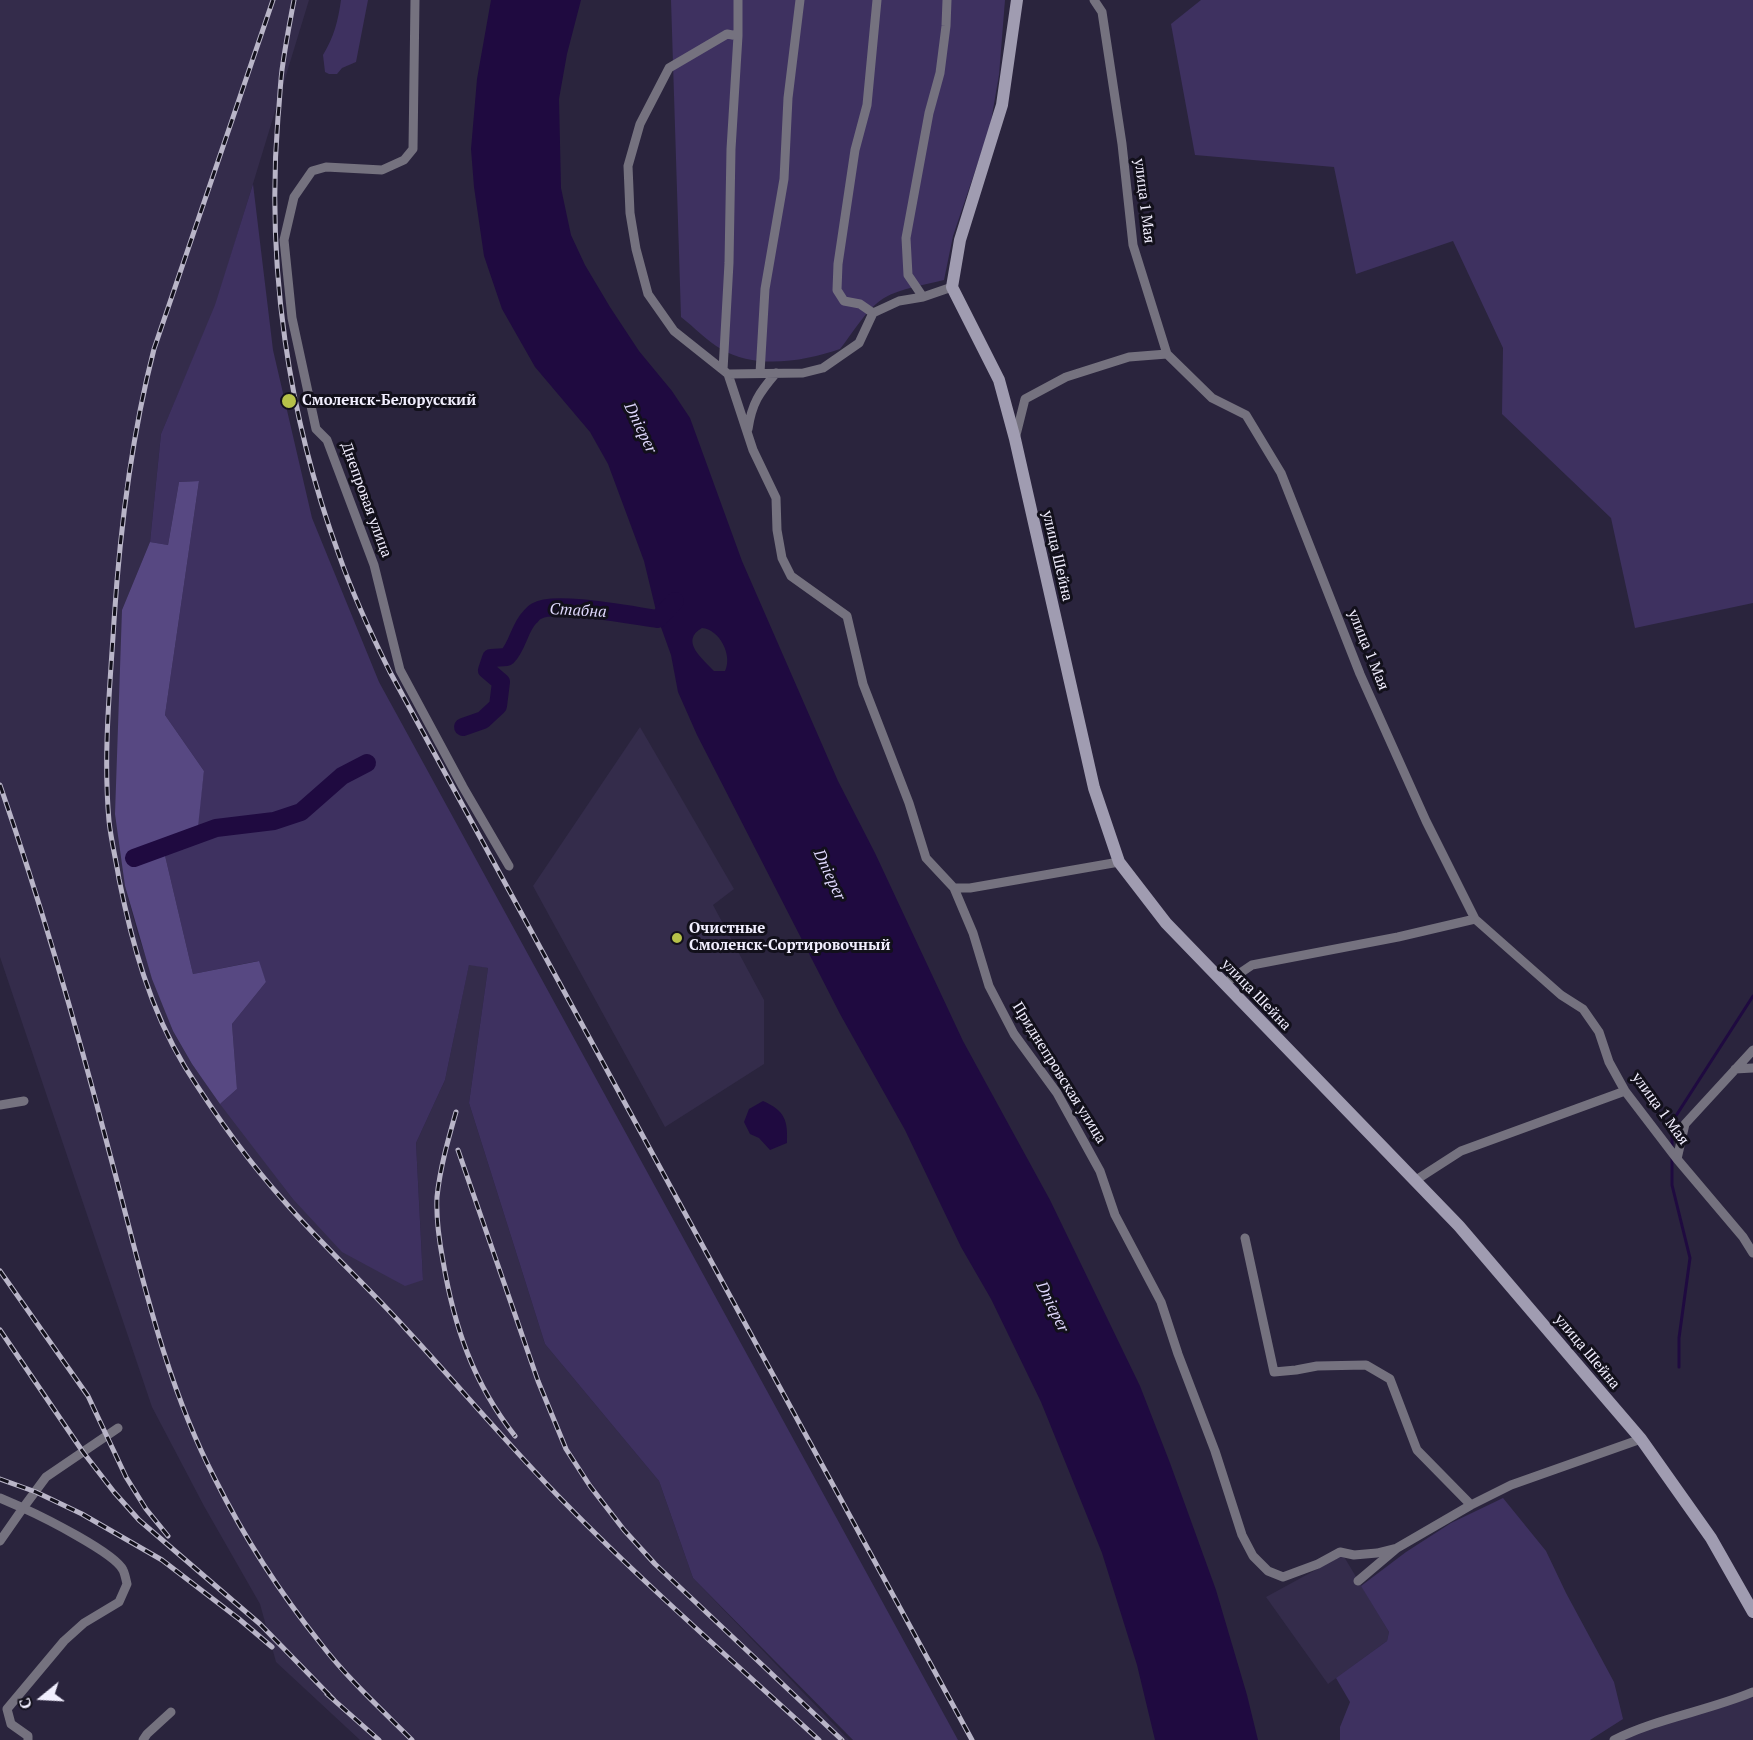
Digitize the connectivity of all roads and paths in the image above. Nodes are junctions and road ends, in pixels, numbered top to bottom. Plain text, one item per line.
1 (415, 0) edge
2 (738, 0) edge
3 (800, 0) edge
4 (877, 0) edge
5 (947, 0) edge
6 (1017, 0) edge
7 (1094, 0) edge
8 (738, 36) junction
9 (952, 287) junction
10 (923, 297) junction
11 (873, 313) junction
12 (1167, 354) junction
13 (725, 372) junction
14 (760, 373) junction
15 (776, 373) junction
16 (747, 432) junction
17 (1015, 439) junction
18 (1119, 862) junction
19 (509, 866) dead end
20 (954, 888) junction
21 (1475, 919) junction
22 (1224, 984) junction
23 (1753, 1050) edge
24 (1753, 1068) edge
25 (1735, 1069) junction
26 (1625, 1091) junction
27 (24, 1101) dead end
28 (0, 1105) edge
29 (1677, 1159) junction
30 (1416, 1179) junction
31 (1245, 1238) dead end
32 (1753, 1253) edge
33 (118, 1428) dead end
34 (1641, 1439) junction
35 (0, 1497) edge
36 (1471, 1505) junction
37 (23, 1508) junction
38 (0, 1541) edge
39 (1397, 1548) junction
40 (1358, 1581) dead end
41 (1753, 1612) edge
42 (1753, 1692) edge
43 (171, 1712) dead end
44 (28, 1740) edge
45 (143, 1740) edge
46 (1614, 1740) edge

1 - 19 street, Днепровая улица
2 - 8 street
3 - 14 street
4 - 11 street
5 - 10 street
6 - 9 street
7 - 12 street, улица 1 Мая
8 - 13 street
8 - 13 street
9 - 10 street
9 - 17 street, улица Шейна
10 - 11 street
11 - 15 street
12 - 17 street
12 - 21 street, улица 1 Мая
13 - 14 street
13 - 16 street, Приднепровская улица
14 - 15 street
15 - 16 street
16 - 20 street, Приднепровская улица
17 - 18 street, улица Шейна
18 - 20 street
18 - 22 street, улица Шейна
20 - 39 street, Приднепровская улица
21 - 22 street
21 - 26 street, улица 1 Мая
22 - 30 street, улица Шейна
23 - 25 street
24 - 25 street
25 - 29 street
26 - 29 street, улица 1 Мая
26 - 30 street
27 - 28 street
29 - 32 street, улица 1 Мая
30 - 34 street, улица Шейна
31 - 36 street
33 - 37 street
34 - 36 street
34 - 41 street, улица Шейна
35 - 37 street
36 - 39 street
37 - 38 street
37 - 44 street
39 - 40 street
42 - 46 street
43 - 45 street

